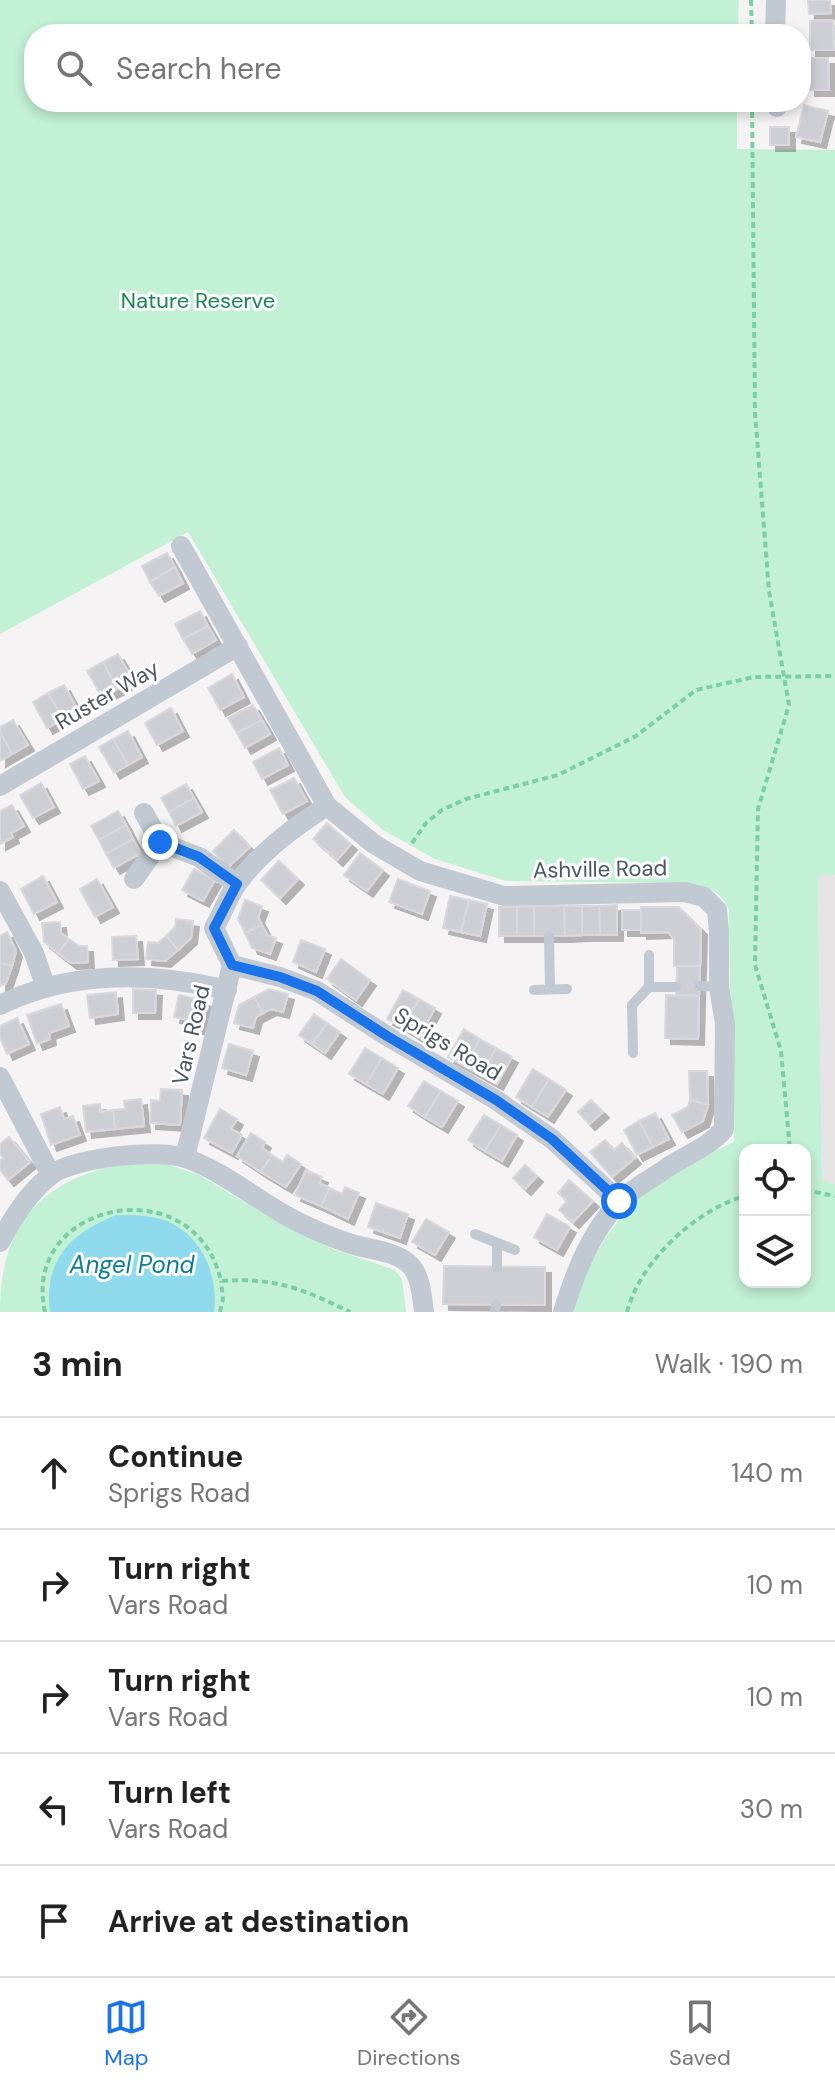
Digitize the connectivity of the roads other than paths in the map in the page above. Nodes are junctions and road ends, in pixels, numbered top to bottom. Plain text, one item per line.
1 (776, 0) edge
2 (775, 24) edge
3 (181, 546) dead end
4 (238, 646) junction
5 (0, 786) edge
6 (327, 806) junction
7 (144, 813) dead end
8 (160, 842) junction
9 (134, 879) dead end
10 (237, 884) junction
11 (0, 891) edge
12 (549, 936) dead end
13 (649, 955) dead end
14 (232, 965) junction
15 (649, 987) junction
16 (676, 987) dead end
17 (46, 988) junction
18 (550, 989) junction
19 (567, 989) dead end
20 (227, 990) junction
21 (534, 990) dead end
22 (0, 1005) edge
23 (633, 1053) dead end
24 (0, 1077) edge
25 (185, 1157) junction
26 (51, 1175) junction
27 (619, 1201) junction
28 (475, 1234) dead end
29 (0, 1242) edge
30 (497, 1244) junction
31 (515, 1250) dead end
32 (497, 1267) dead end
33 (424, 1312) edge
34 (563, 1312) edge

1 - 2 street
3 - 4 street, Ashville Road
4 - 5 street, Ruster Way
4 - 6 street, Ashville Road
6 - 10 street, Vars Road
6 - 27 street, Ashville Road
7 - 8 street
8 - 9 street
8 - 10 street
10 - 14 street, Vars Road
11 - 17 street
12 - 18 lane
13 - 15 lane
14 - 20 street, Vars Road
14 - 27 street, Sprigs Road
15 - 16 lane
15 - 23 lane
17 - 20 street
17 - 22 street
18 - 19 lane
18 - 21 lane
20 - 25 street, Vars Road
24 - 26 street
25 - 26 street
25 - 33 street
26 - 29 street
27 - 34 street, Ashville Road
28 - 30 lane
30 - 31 lane
30 - 32 lane

